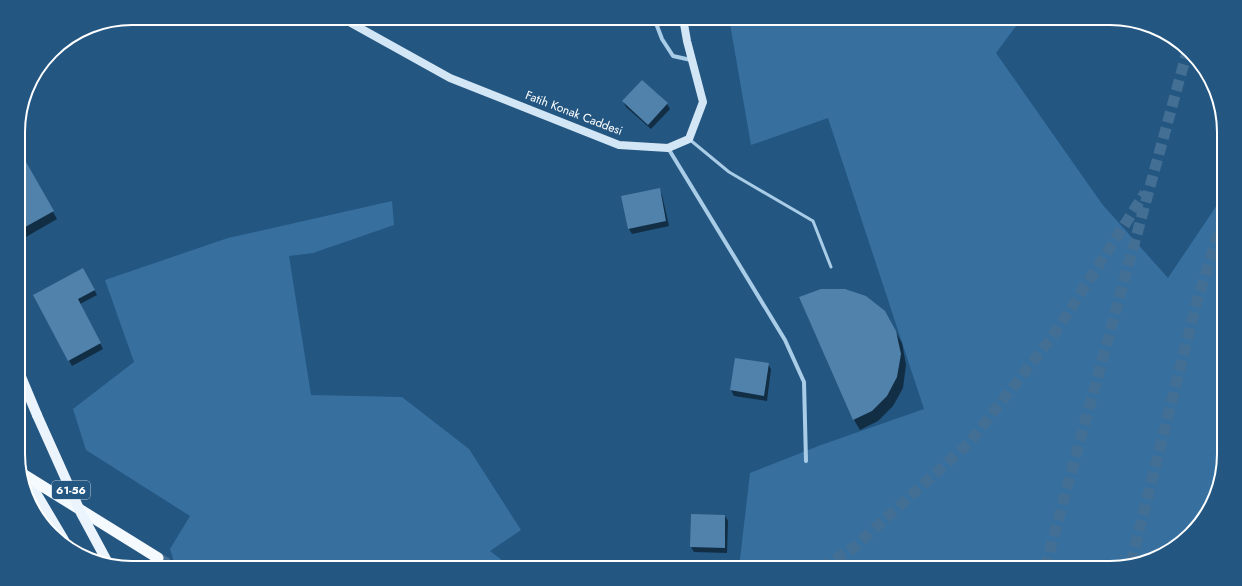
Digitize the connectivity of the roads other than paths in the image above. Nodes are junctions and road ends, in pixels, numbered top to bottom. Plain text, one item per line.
1 (355, 25) edge
2 (657, 25) edge
3 (684, 25) edge
4 (692, 60) junction
5 (689, 139) junction
6 (668, 148) junction
7 (831, 267) dead end
8 (25, 386) edge
9 (806, 461) dead end
10 (28, 476) edge
11 (29, 484) edge
12 (60, 533) edge
13 (105, 557) edge
14 (158, 558) tunnel mouth

1 - 6 main road, Fatih Konak Caddesi
2 - 4 street
3 - 4 main road
4 - 5 main road
5 - 6 main road, Fatih Konak Caddesi
5 - 7 lane
6 - 9 street
8 - 13 main road, 61-56, bridge
10 - 14 highway
11 - 12 main road

